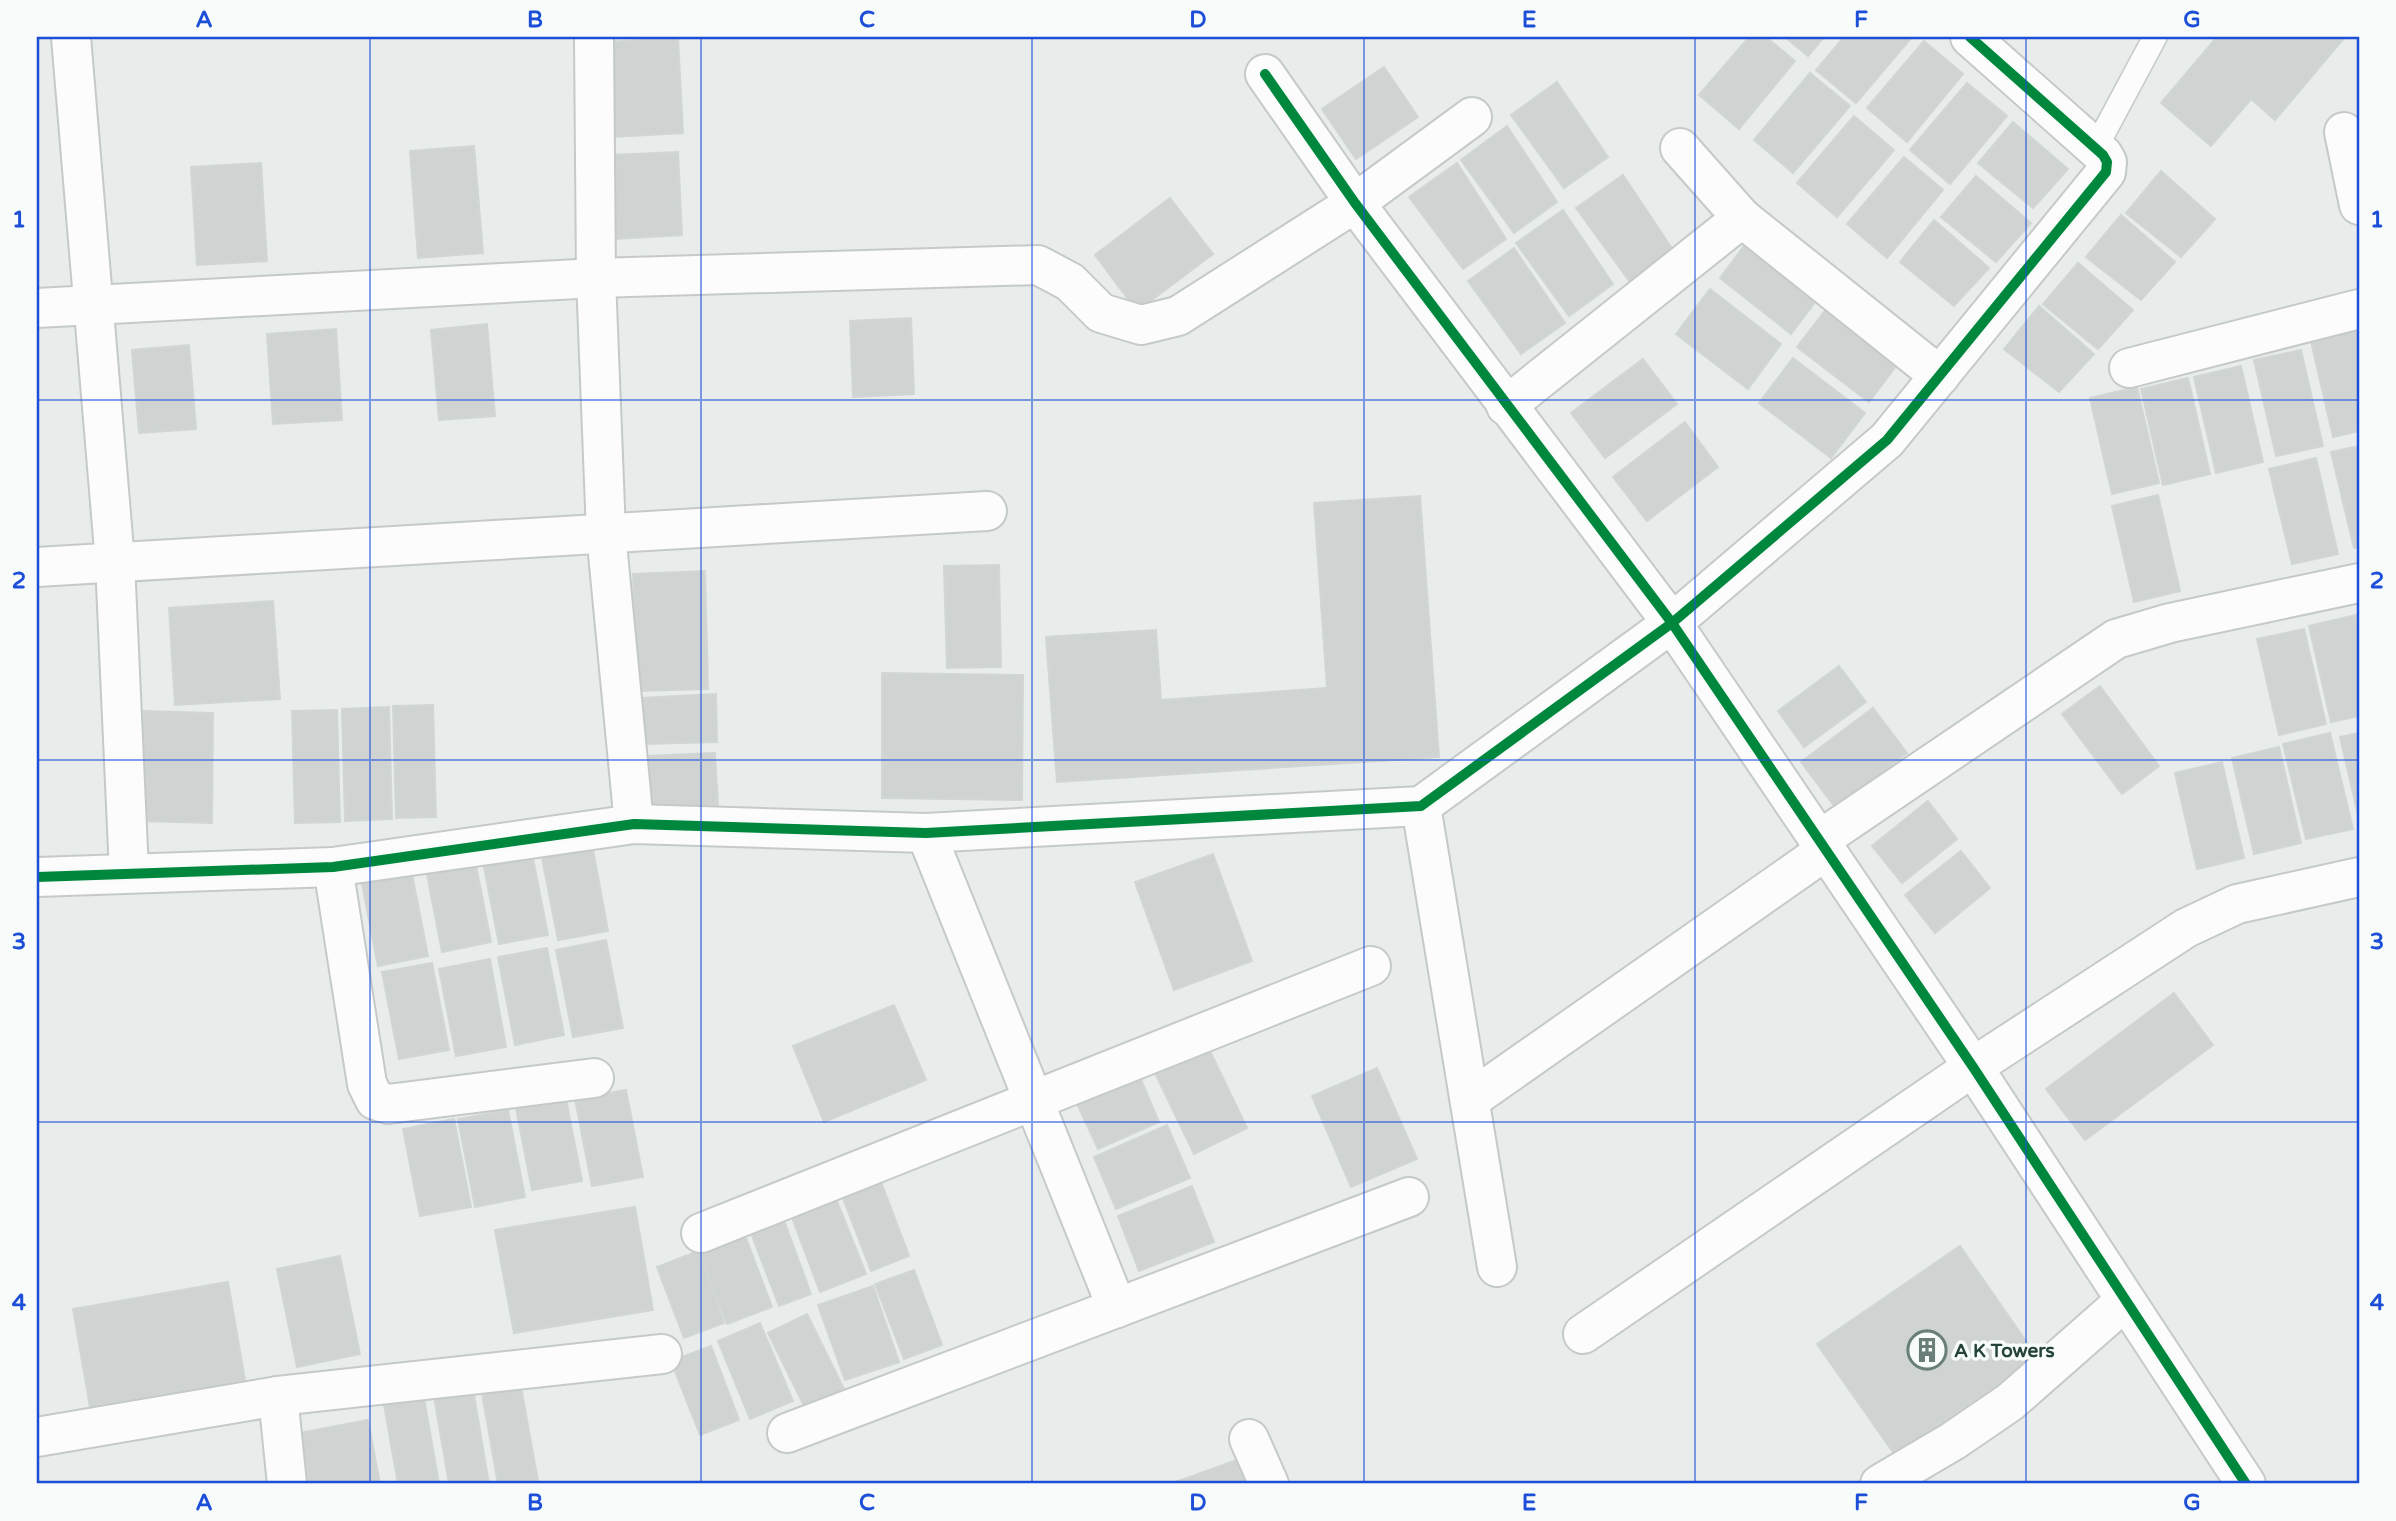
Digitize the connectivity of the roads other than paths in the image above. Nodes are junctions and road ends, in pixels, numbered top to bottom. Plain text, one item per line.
1 (71, 37) edge
2 (594, 37) edge
3 (1970, 37) edge
4 (2155, 37) edge
5 (1265, 74) dead end
6 (1472, 117) dead end
7 (2344, 132) dead end
8 (1680, 148) dead end
9 (2095, 149) junction
10 (1355, 203) junction
11 (2359, 205) edge
12 (1741, 218) junction
13 (596, 278) junction
14 (93, 306) junction
15 (37, 308) edge
16 (2359, 309) edge
17 (2129, 368) dead end
18 (1940, 376) junction
19 (1506, 406) junction
20 (987, 511) dead end
21 (606, 533) junction
22 (115, 562) junction
23 (37, 566) edge
24 (2359, 583) edge
25 (1672, 623) junction
26 (1421, 806) junction
27 (634, 824) junction
28 (926, 833) junction
29 (1822, 846) junction
30 (333, 867) junction
31 (129, 872) junction
32 (37, 877) edge
33 (2359, 877) edge
34 (1371, 966) dead end
35 (1973, 1067) junction
36 (594, 1078) dead end
37 (1470, 1100) junction
38 (1034, 1101) junction
39 (1409, 1198) dead end
40 (701, 1233) dead end
41 (1497, 1267) dead end
42 (2125, 1301) junction
43 (1117, 1308) junction
44 (1583, 1334) dead end
45 (662, 1354) dead end
46 (278, 1396) junction
47 (787, 1433) dead end
48 (37, 1437) edge
49 (1249, 1438) dead end
50 (287, 1484) edge
51 (1269, 1484) edge
52 (1880, 1484) edge
53 (2246, 1484) edge

1 - 14 street
2 - 13 street
3 - 9 street
4 - 9 lane
5 - 10 street
6 - 10 street
7 - 11 street
8 - 12 street
9 - 18 street
10 - 13 street
10 - 19 street
12 - 18 street
12 - 19 street
13 - 14 street
13 - 21 street
14 - 15 street
14 - 22 street
16 - 17 street
18 - 25 street
19 - 25 street
20 - 21 street
21 - 22 street
21 - 27 street
22 - 23 street
22 - 31 street
24 - 29 street
25 - 26 street
25 - 29 street
26 - 28 street
26 - 37 street
27 - 28 street
27 - 30 street
28 - 38 street
29 - 35 street
29 - 37 street
30 - 31 street
30 - 36 street
31 - 32 street
33 - 35 street
34 - 38 street
35 - 42 street
35 - 44 street
37 - 41 street
38 - 40 street
38 - 43 street
39 - 43 street
42 - 52 street
42 - 53 street
43 - 47 street
45 - 46 street
46 - 48 street
46 - 50 street
49 - 51 street

